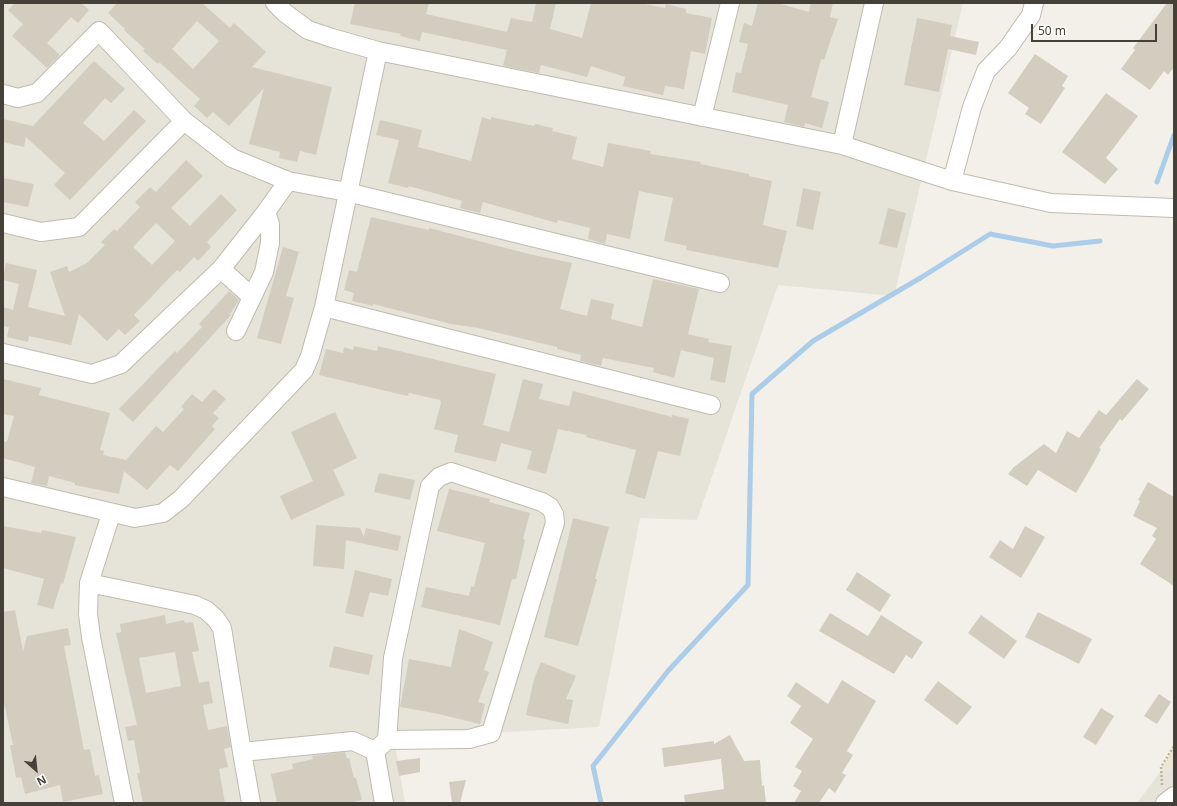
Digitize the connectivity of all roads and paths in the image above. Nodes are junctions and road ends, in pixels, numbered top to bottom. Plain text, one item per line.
1 (275, 3) edge
2 (730, 3) edge
3 (874, 3) edge
4 (1034, 3) edge
5 (378, 51) junction
6 (3, 94) edge
7 (702, 117) junction
8 (184, 121) junction
9 (842, 145) junction
10 (288, 181) junction
11 (952, 181) junction
12 (347, 192) junction
13 (1174, 208) edge
14 (266, 212) junction
15 (3, 224) edge
16 (221, 269) junction
17 (720, 282) dead end
18 (252, 297) junction
19 (324, 307) junction
20 (236, 331) dead end
21 (3, 353) edge
22 (711, 406) dead end
23 (3, 487) edge
24 (111, 514) junction
25 (89, 583) junction
26 (381, 746) junction
27 (1174, 746) edge
28 (242, 752) junction
29 (1167, 796) edge
30 (124, 803) edge
31 (251, 803) edge
32 (384, 803) edge

1 - 5 street
2 - 7 street
3 - 9 street
4 - 11 street
5 - 7 street
5 - 12 street
6 - 8 street
7 - 9 street
8 - 10 street
8 - 15 street
9 - 11 street
10 - 12 street
10 - 14 street
11 - 13 street
12 - 17 street
12 - 19 street
14 - 16 street
14 - 18 street
16 - 18 street
16 - 21 street
18 - 20 street
19 - 22 street
19 - 24 street
23 - 24 street
24 - 25 street
25 - 28 street
25 - 30 street
26 - 26 street
26 - 28 street
26 - 32 street
27 - 29 path
28 - 31 street

